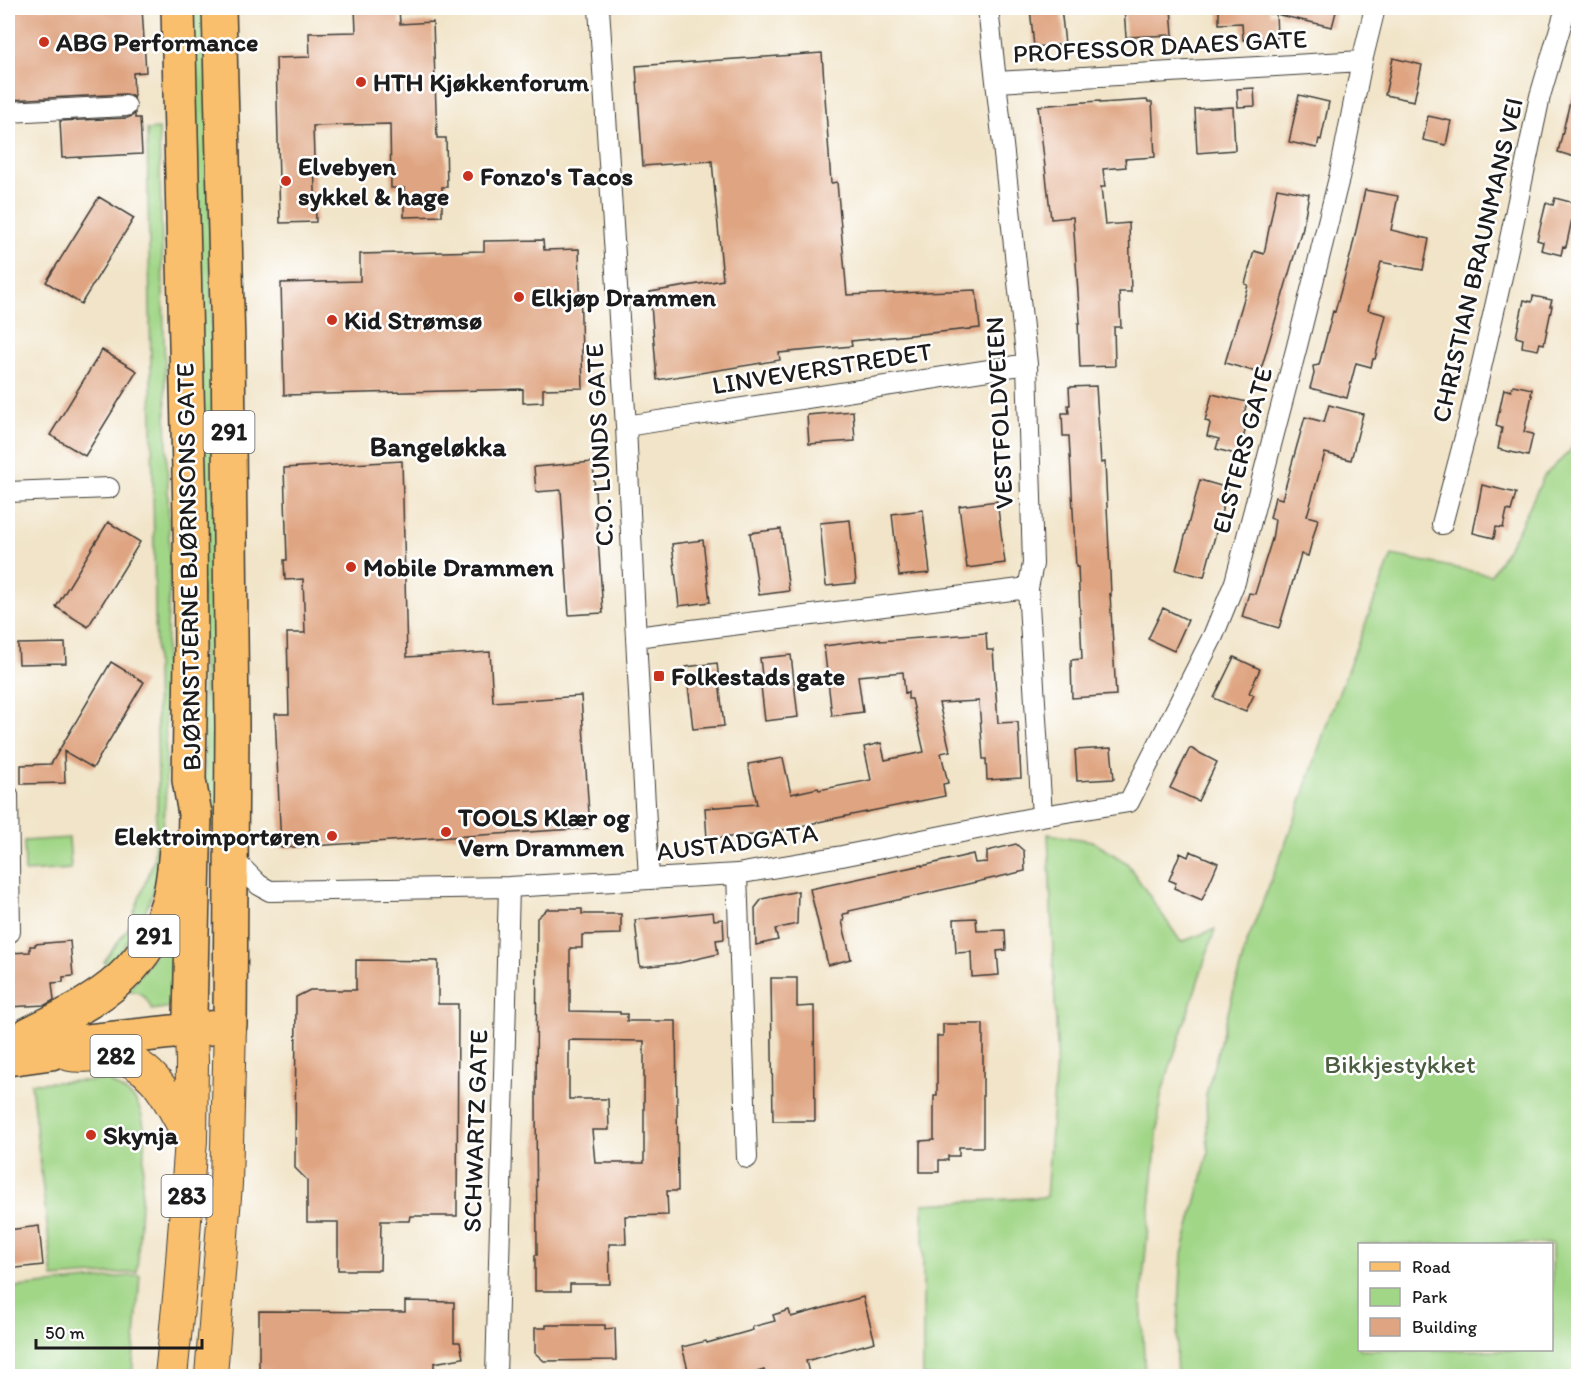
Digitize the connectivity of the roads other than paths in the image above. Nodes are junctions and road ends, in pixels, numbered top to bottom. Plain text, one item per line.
1 (178, 8) edge
2 (219, 8) edge
3 (599, 8) edge
4 (988, 8) edge
5 (1375, 8) edge
6 (1566, 8) edge
7 (1362, 61) junction
8 (997, 82) junction
9 (126, 106) dead end
10 (8, 112) edge
11 (1027, 364) junction
12 (626, 426) junction
13 (109, 488) dead end
14 (8, 492) edge
15 (1442, 524) dead end
16 (1028, 588) junction
17 (636, 637) junction
18 (189, 780) junction
19 (8, 795) edge
20 (1042, 816) junction
21 (231, 857) junction
22 (737, 874) junction
23 (650, 879) junction
24 (509, 887) junction
25 (10, 932) dead end
26 (190, 1022) junction
27 (230, 1025) junction
28 (29, 1042) edge
29 (8, 1059) edge
30 (191, 1140) junction
31 (747, 1158) dead end
32 (171, 1377) edge
33 (211, 1377) edge
34 (496, 1377) edge

1 - 18 highway, BJØRNSTJERNE BJØRNSONS GATE / 291
2 - 21 highway, BJØRNSTJERNE BJØRNSONS GATE / 291
3 - 12 street, C.O. LUNDS GATE
4 - 8 street, VESTFOLDVEIEN
5 - 7 street, ELSTERS GATE
6 - 15 street, CHRISTIAN BRAUNMANS VEI
7 - 8 street, PROFESSOR DAAES GATE
7 - 20 street, ELSTERS GATE
8 - 11 street, VESTFOLDVEIEN
9 - 10 street
11 - 12 street, LINVEVERSTREDET
11 - 16 street, VESTFOLDVEIEN
12 - 17 street, C.O. LUNDS GATE
13 - 14 street
16 - 17 street
16 - 20 street, VESTFOLDVEIEN
17 - 23 street, C.O. LUNDS GATE
18 - 26 highway, BJØRNSTJERNE BJØRNSONS GATE / 291
18 - 28 highway, 291
19 - 25 street
20 - 22 street, AUSTADGATA
21 - 24 street, AUSTADGATA
21 - 27 highway, BJØRNSTJERNE BJØRNSONS GATE / 291
22 - 23 street, AUSTADGATA
22 - 31 street
23 - 24 street, AUSTADGATA
24 - 34 street, SCHWARTZ GATE
26 - 27 highway, 291
26 - 28 highway, 291
26 - 30 main road, BJØRNSTJERNE BJØRNSONS GATE / 283
27 - 33 main road, BJØRNSTJERNE BJØRNSONS GATE / 283
28 - 29 highway, 291
28 - 30 main road, 282
30 - 32 main road, BJØRNSTJERNE BJØRNSONS GATE / 283

